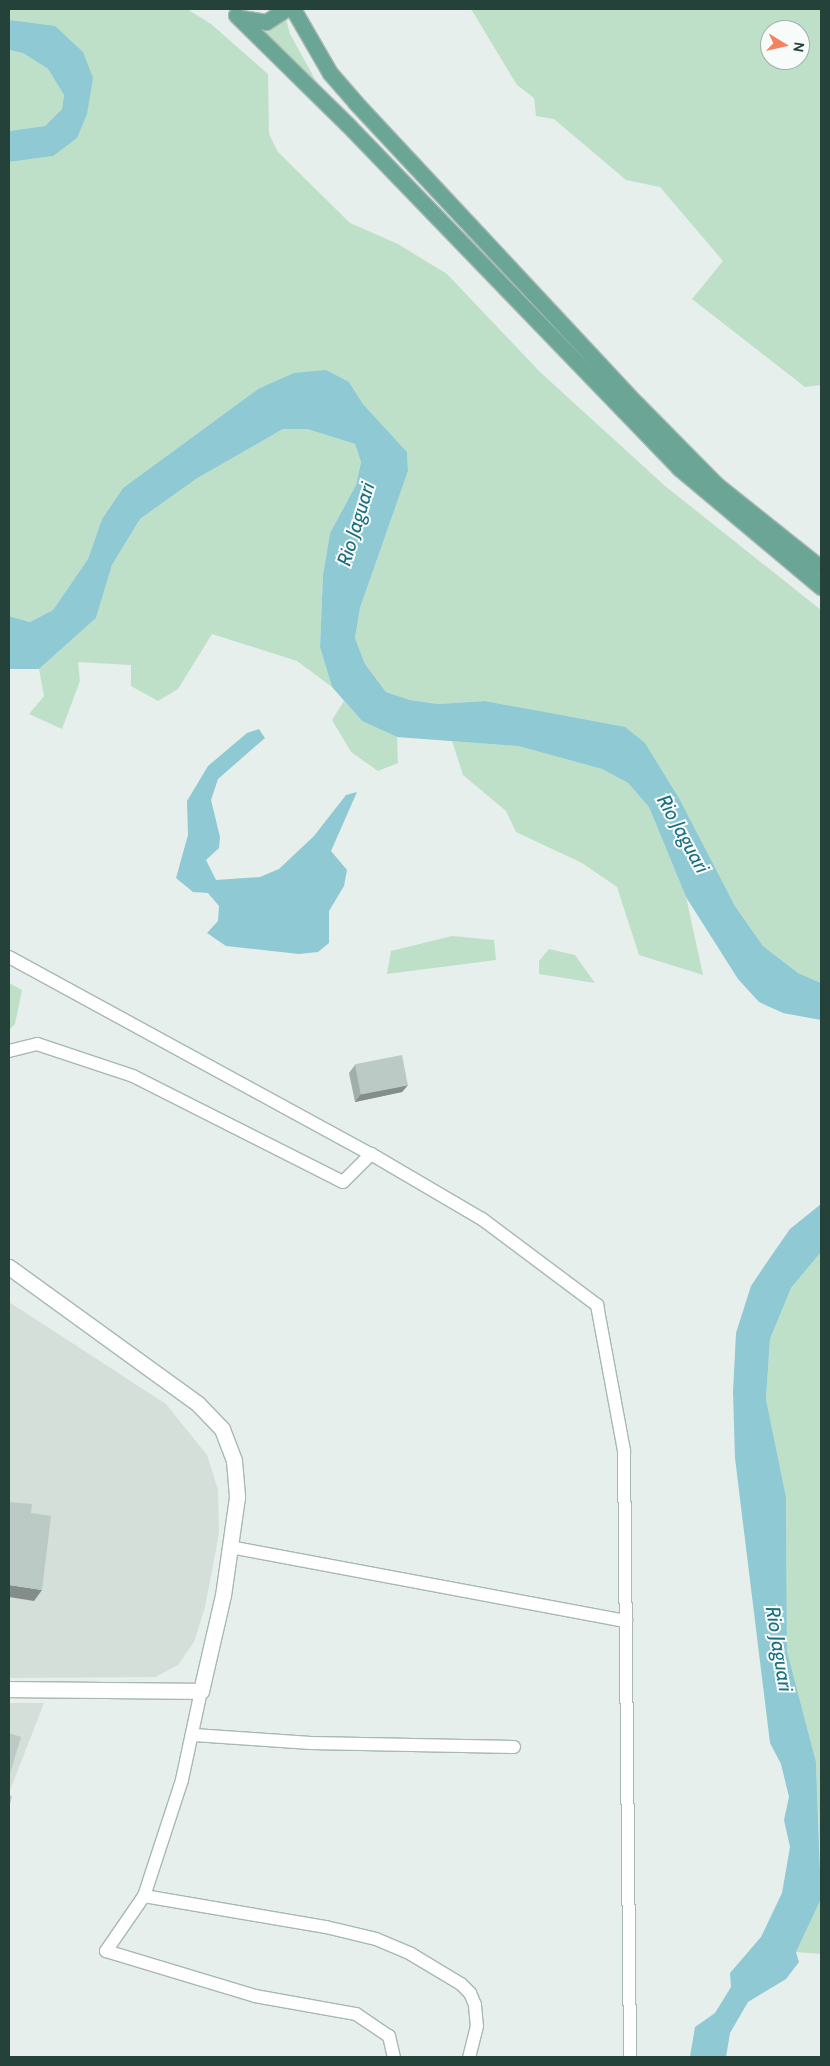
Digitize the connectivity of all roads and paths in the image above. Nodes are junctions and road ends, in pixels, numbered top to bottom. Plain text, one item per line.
1 (286, 9) edge
2 (293, 9) edge
3 (233, 12) edge
4 (821, 568) edge
5 (821, 587) edge
6 (9, 957) edge
7 (9, 1051) edge
8 (372, 1154) junction
9 (9, 1267) edge
10 (230, 1547) junction
11 (626, 1621) junction
12 (9, 1689) edge
13 (201, 1691) junction
14 (194, 1735) junction
15 (514, 1747) dead end
16 (144, 1896) junction
17 (394, 2057) edge
18 (469, 2057) edge
19 (630, 2057) edge

1 - 3 main road
2 - 4 main road
3 - 5 main road
6 - 8 street
7 - 8 street
8 - 11 street
9 - 10 street
10 - 11 street
10 - 13 street
11 - 19 street
12 - 13 street
13 - 14 street
14 - 15 street
14 - 16 street
16 - 17 street
16 - 18 street

